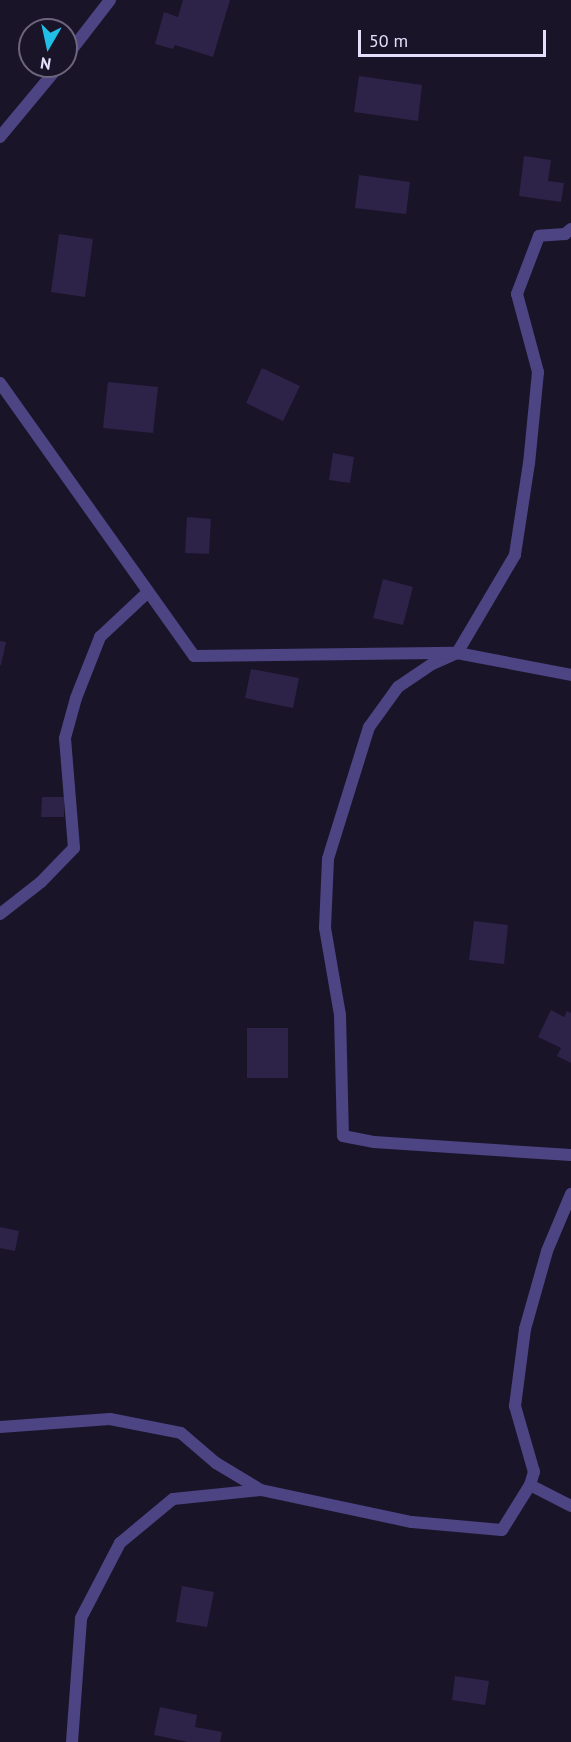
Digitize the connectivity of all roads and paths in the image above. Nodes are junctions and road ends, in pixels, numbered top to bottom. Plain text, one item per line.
1 (110, 0) edge
2 (78, 41) edge
3 (49, 78) edge
4 (0, 137) edge
5 (571, 229) edge
6 (0, 382) edge
7 (148, 592) junction
8 (457, 652) junction
9 (571, 675) edge
10 (0, 914) edge
11 (571, 1155) edge
12 (571, 1194) edge
13 (0, 1427) edge
14 (530, 1485) junction
15 (261, 1490) junction
16 (571, 1506) edge
17 (72, 1742) edge

1 - 2 street
3 - 4 street
5 - 8 street
6 - 7 street
7 - 8 street
7 - 10 street
8 - 9 street
8 - 11 street
12 - 14 street
13 - 15 street
14 - 15 street
14 - 16 street
15 - 17 street

